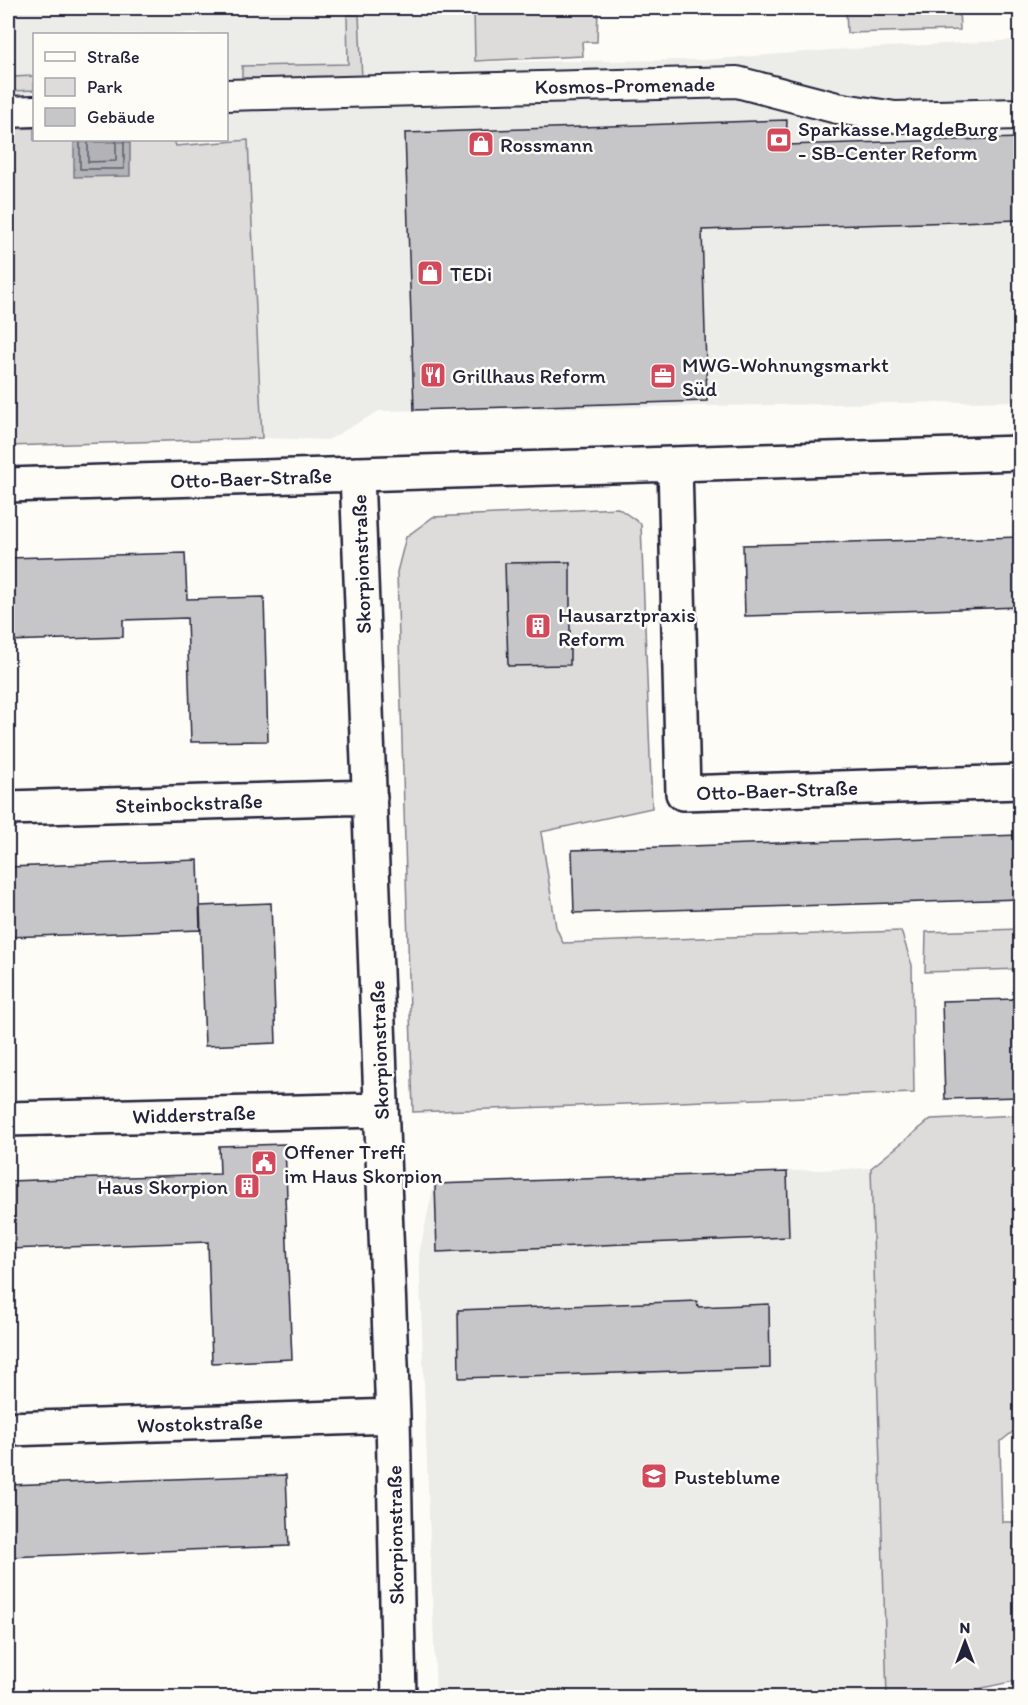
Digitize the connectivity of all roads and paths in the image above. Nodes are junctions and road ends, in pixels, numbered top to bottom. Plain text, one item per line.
1 (228, 95) edge
2 (33, 111) edge
3 (8, 112) edge
4 (1020, 114) edge
5 (1020, 453) edge
6 (675, 464) junction
7 (357, 474) junction
8 (8, 485) edge
9 (1020, 782) edge
10 (370, 797) junction
11 (8, 808) edge
12 (381, 1110) junction
13 (8, 1119) edge
14 (393, 1416) junction
15 (8, 1429) edge
16 (399, 1698) edge

1 - 4 street, Kosmos-Promenade
2 - 3 street
5 - 6 street, Otto-Baer-Straße
6 - 7 street, Otto-Baer-Straße
6 - 9 street, Otto-Baer-Straße
7 - 8 street, Otto-Baer-Straße
7 - 10 street, Skorpionstraße
10 - 11 street, Steinbockstraße
10 - 12 street, Skorpionstraße
12 - 13 street, Widderstraße
12 - 14 street, Skorpionstraße
14 - 15 street, Wostokstraße
14 - 16 street, Skorpionstraße

